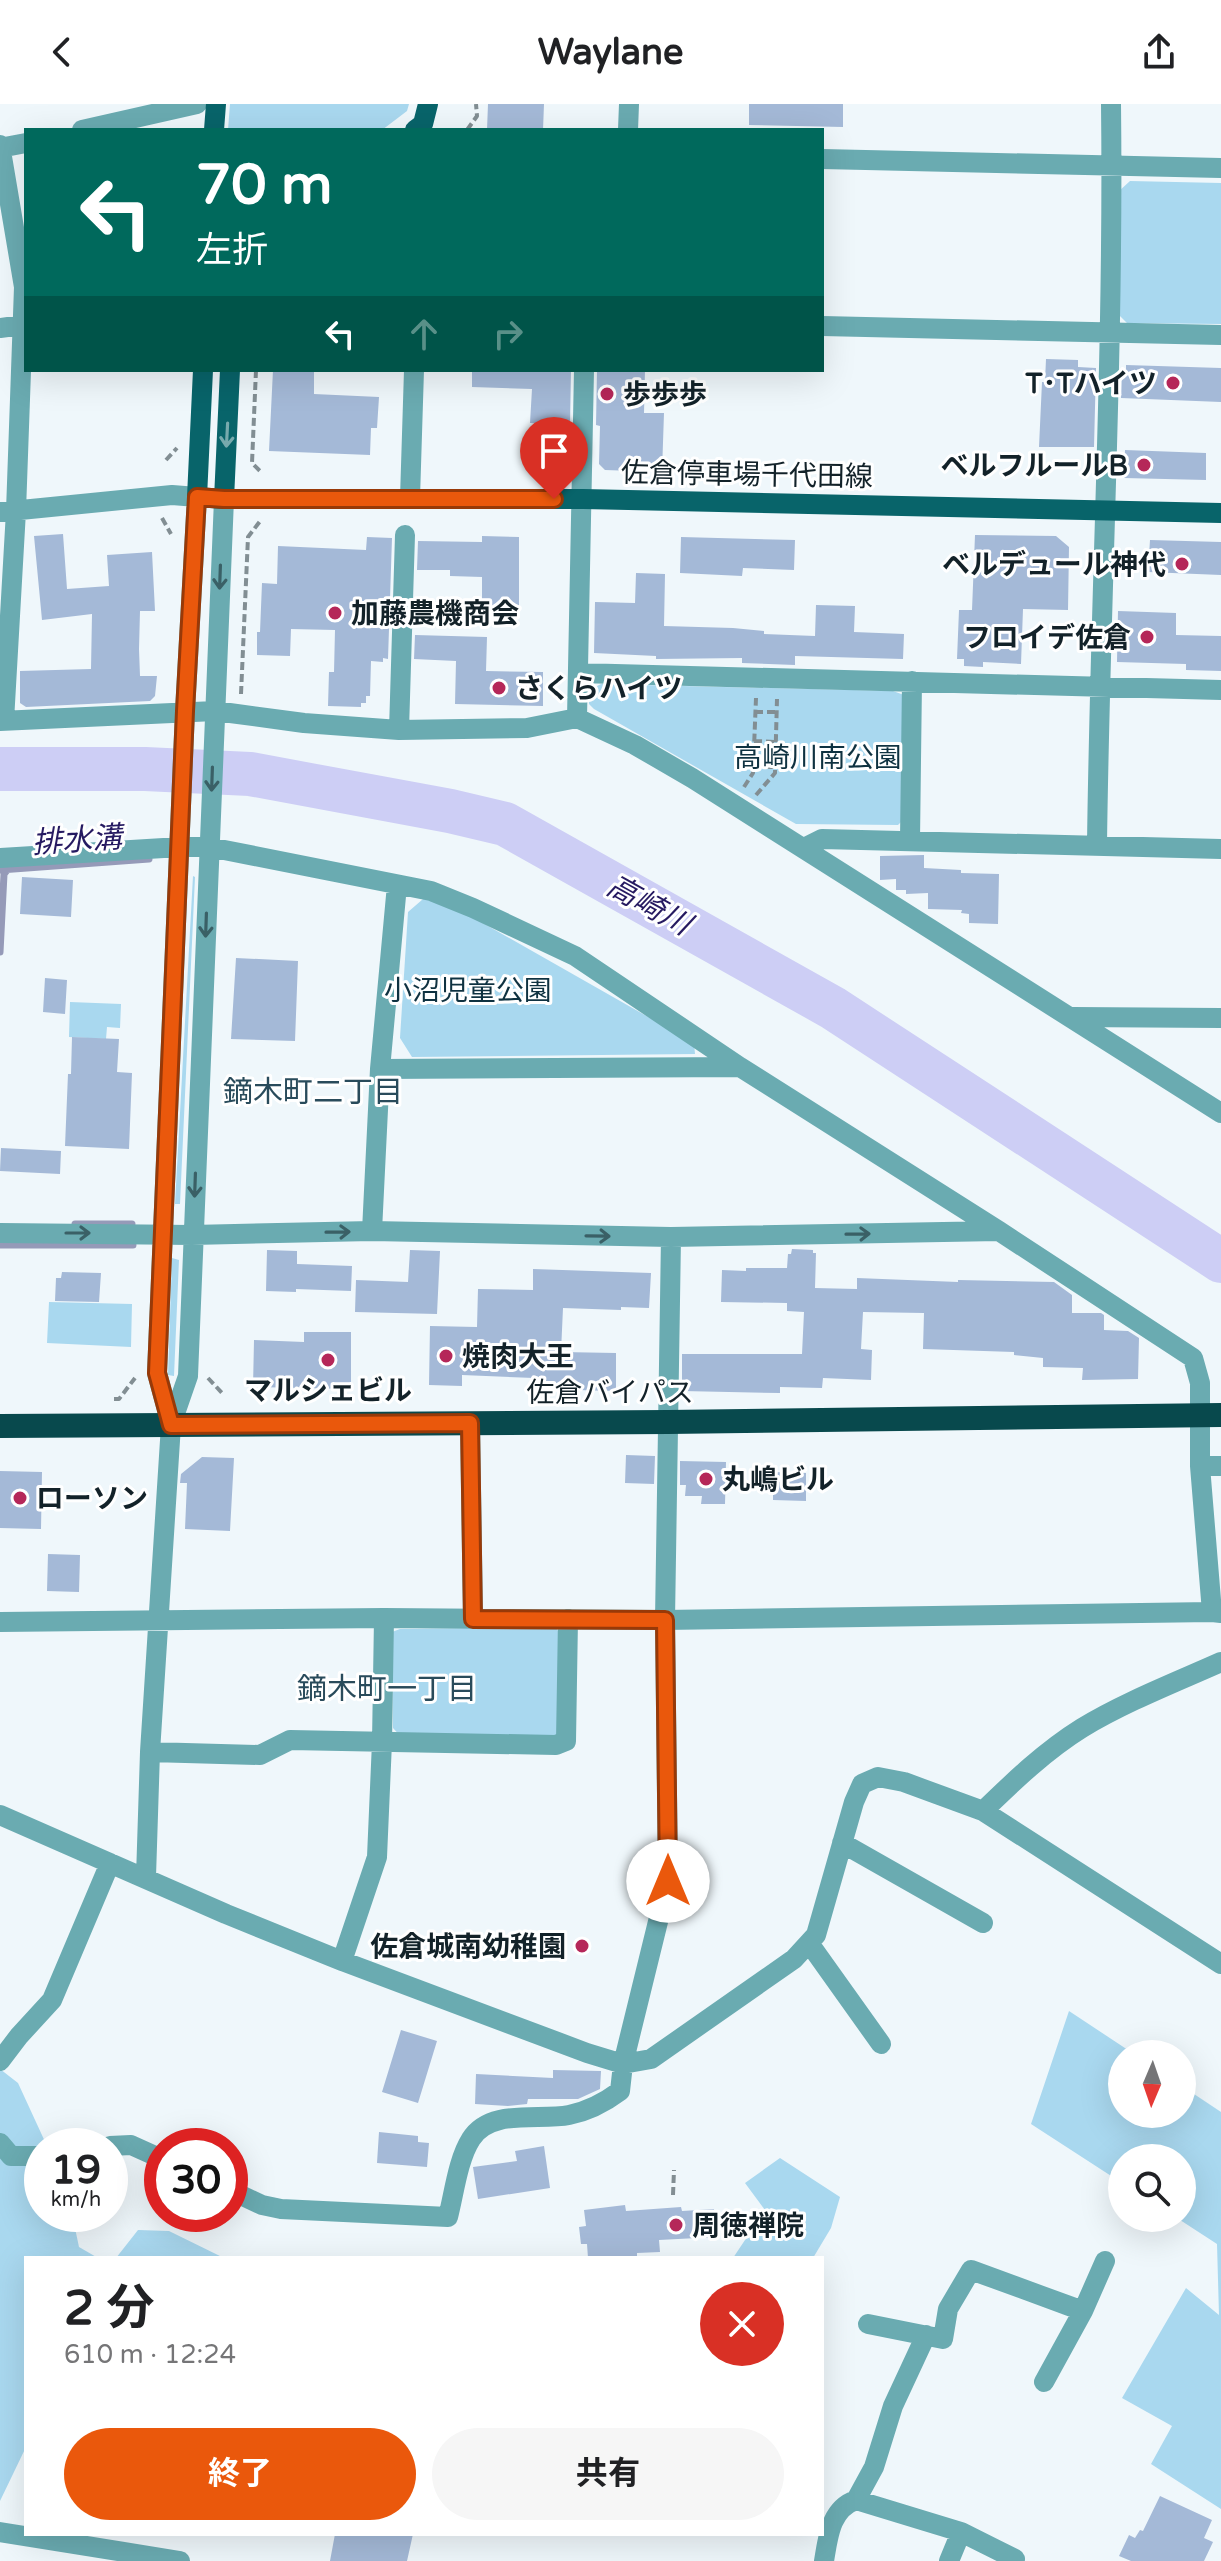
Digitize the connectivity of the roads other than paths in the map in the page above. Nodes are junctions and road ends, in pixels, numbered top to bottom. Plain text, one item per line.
1 (197, 104) edge
2 (216, 104) edge
3 (629, 104) edge
4 (1111, 104) edge
5 (91, 128) edge
6 (214, 128) edge
7 (628, 128) edge
8 (24, 143) edge
9 (0, 147) edge
10 (824, 159) edge
11 (1111, 166) junction
12 (1221, 168) edge
13 (22, 325) junction
14 (824, 326) edge
15 (0, 328) edge
16 (1110, 332) junction
17 (1221, 335) edge
18 (203, 372) edge
19 (230, 372) edge
20 (414, 372) edge
21 (584, 372) edge
22 (197, 497) junction
23 (410, 498) junction
24 (224, 499) junction
25 (583, 499) junction
26 (1104, 510) junction
27 (8, 512) edge
28 (1221, 513) edge
29 (405, 535) dead end
30 (578, 673) junction
31 (912, 681) junction
32 (1099, 686) junction
33 (1221, 690) edge
34 (185, 711) junction
35 (215, 711) junction
36 (577, 718) junction
37 (2, 721) edge
38 (399, 730) junction
39 (910, 840) junction
40 (1097, 845) junction
41 (180, 847) junction
42 (209, 847) junction
43 (804, 848) junction
44 (1221, 849) edge
45 (0, 858) edge
46 (397, 885) junction
47 (1071, 1017) junction
48 (1221, 1018) edge
49 (740, 1067) junction
50 (380, 1069) junction
51 (1221, 1113) edge
52 (372, 1231) junction
53 (999, 1231) junction
54 (0, 1233) edge
55 (162, 1234) junction
56 (192, 1235) junction
57 (671, 1237) junction
58 (1210, 1415) edge
59 (668, 1422) junction
60 (470, 1423) junction
61 (171, 1425) junction
62 (0, 1426) edge
63 (1211, 1466) edge
64 (1216, 1612) edge
65 (384, 1618) junction
66 (473, 1619) junction
67 (568, 1619) junction
68 (665, 1620) junction
69 (159, 1621) junction
70 (0, 1622) edge
71 (1221, 1662) edge
72 (382, 1742) junction
73 (150, 1752) junction
74 (983, 1811) junction
75 (0, 1815) edge
76 (842, 1843) junction
77 (110, 1863) junction
78 (146, 1877) junction
79 (983, 1923) dead end
80 (809, 1943) junction
81 (342, 1961) junction
82 (1221, 1964) edge
83 (881, 2044) dead end
84 (0, 2061) edge
85 (623, 2064) junction
86 (0, 2143) edge
87 (24, 2156) edge
88 (248, 2198) edge
89 (1105, 2261) dead end
90 (1083, 2311) junction
91 (868, 2324) dead end
92 (926, 2335) junction
93 (1044, 2382) dead end
94 (856, 2500) junction
95 (0, 2532) edge
96 (961, 2532) junction
97 (65, 2552) edge
98 (158, 2559) edge
99 (1015, 2559) edge
100 (180, 2561) edge
101 (824, 2561) edge
102 (949, 2561) edge

1 - 5 street
2 - 6 main road
3 - 7 street
4 - 11 street
8 - 9 street
9 - 13 street
10 - 11 street
11 - 12 street
11 - 16 street
13 - 15 street
13 - 27 street
14 - 16 street
16 - 17 street
16 - 26 street
18 - 22 main road
19 -> 24 main road
20 - 23 street
21 - 25 street
22 - 24 main road, 佐倉停車場千代田線
22 - 27 street
22 - 34 street
23 - 24 main road, 佐倉停車場千代田線
23 - 25 main road, 佐倉停車場千代田線
24 -> 35 street
25 - 26 main road, 佐倉停車場千代田線
25 - 30 street
26 - 28 main road, 佐倉停車場千代田線
26 - 32 street
27 - 37 street
29 - 38 street
30 - 31 street
30 - 36 street
31 - 32 street
31 - 39 street
32 - 33 street
32 - 40 street
34 - 35 street
34 - 37 street
34 - 41 street
35 - 38 street
35 -> 42 street
36 - 38 street
36 - 43 street
39 - 40 street
39 - 43 street
40 - 44 street
41 - 42 street
41 - 45 street
41 - 55 street
42 - 46 street
42 -> 56 street
43 - 47 street
46 - 49 street
46 - 50 street
47 - 48 street
47 - 51 street
49 - 50 street
49 - 53 street
50 - 52 street
56 -> 52 street
52 -> 57 street
57 -> 53 street
53 - 58 street
54 -> 55 street
55 - 56 street
55 - 61 street
56 - 61 street
57 - 59 street
58 - 59 highway, 佐倉バイパス
58 - 63 street
59 - 60 highway, 佐倉バイパス
59 - 68 street
60 - 61 highway, 佐倉バイパス
60 - 66 street
61 - 62 highway, 佐倉バイパス
61 - 69 street
63 - 64 street
64 - 68 street
65 - 66 street
65 - 69 street
65 - 72 street
66 - 67 street
67 - 68 street
67 - 72 street
68 - 85 street
69 - 70 street
69 - 73 street
71 - 74 street
72 - 73 street
72 - 81 street
73 - 78 street
74 - 76 street
74 - 82 street
75 - 77 street
76 - 79 street
76 - 80 street
77 - 78 street
77 - 84 street
78 - 81 street
80 - 83 street
80 - 85 street
81 - 85 street
85 - 88 street
86 - 87 street
89 - 90 street
90 - 92 street
90 - 93 street
91 - 92 street
92 - 94 street
94 - 96 street
94 - 101 street
95 - 97 street
96 - 99 street
96 - 102 street
97 - 98 street
98 - 100 street

